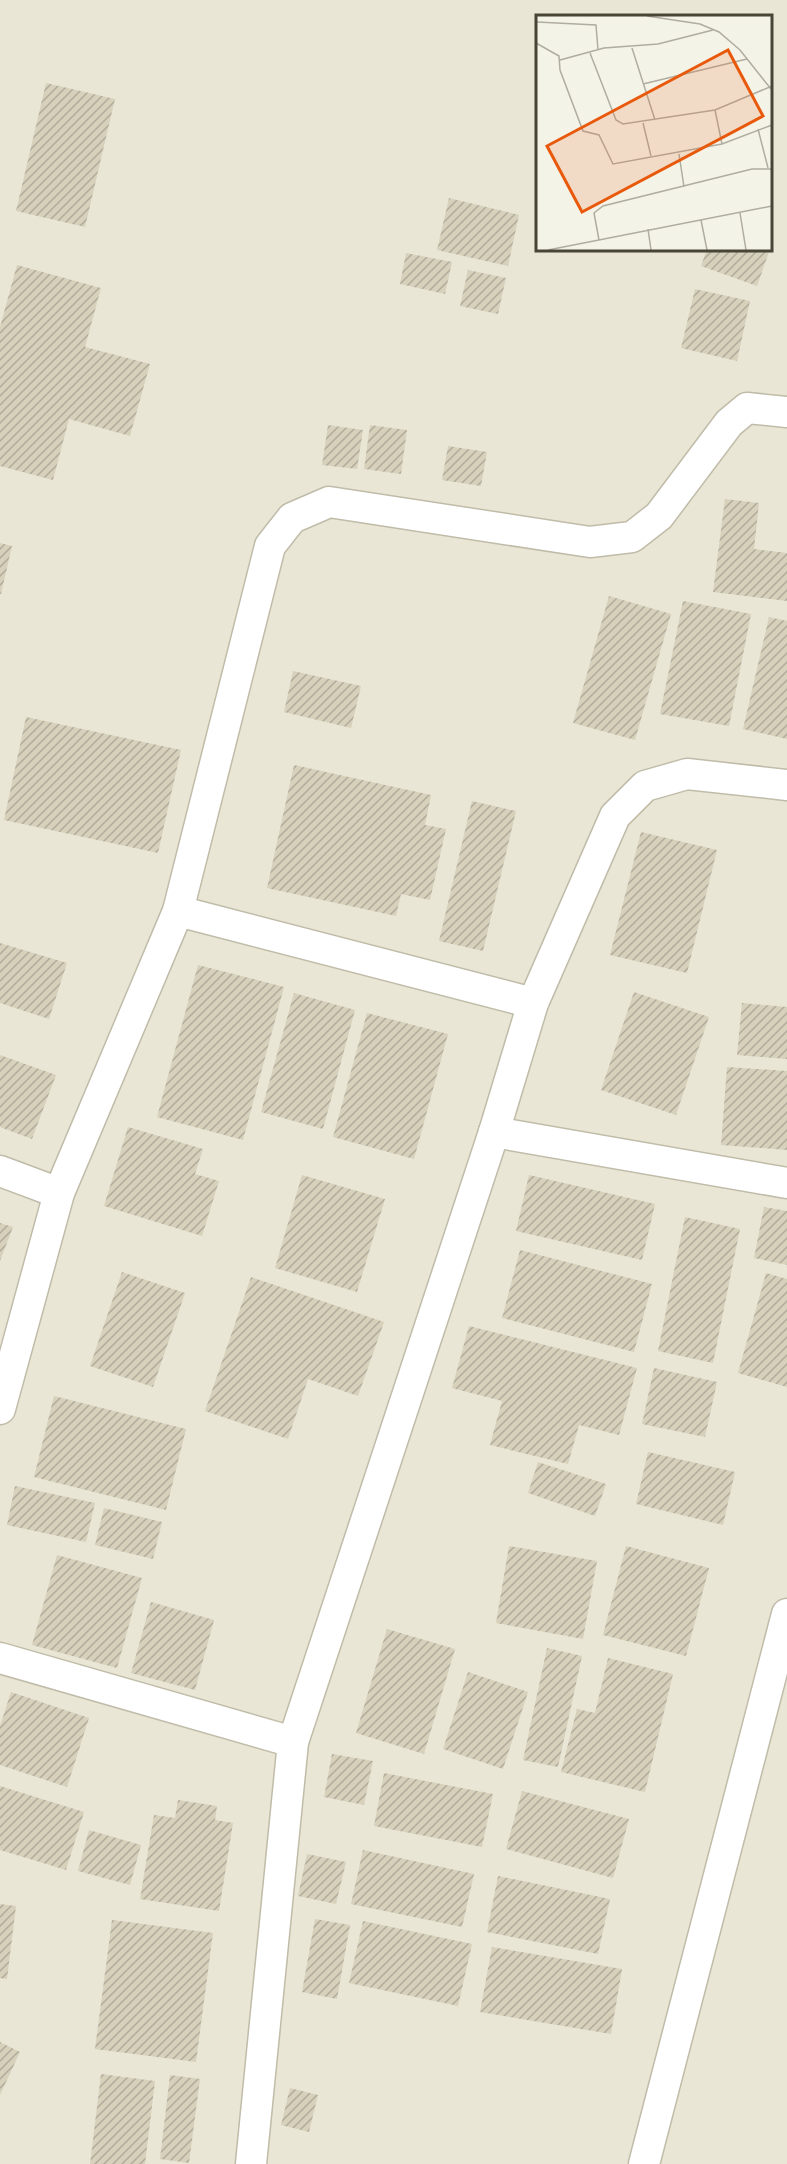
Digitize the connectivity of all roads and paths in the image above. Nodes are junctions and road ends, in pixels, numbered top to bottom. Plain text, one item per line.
1 (787, 412) edge
2 (787, 785) edge
3 (178, 911) junction
4 (533, 1003) junction
5 (494, 1132) junction
6 (0, 1171) edge
7 (787, 1183) edge
8 (59, 1193) junction
9 (0, 1409) edge
10 (787, 1614) edge
11 (0, 1658) edge
12 (293, 1742) junction
13 (251, 2164) edge
14 (644, 2164) edge

1 - 3 street
2 - 4 street
3 - 4 street
3 - 8 street
4 - 5 street
5 - 7 street
5 - 12 street
6 - 8 street
8 - 9 street
10 - 14 street
11 - 12 street
12 - 13 street

